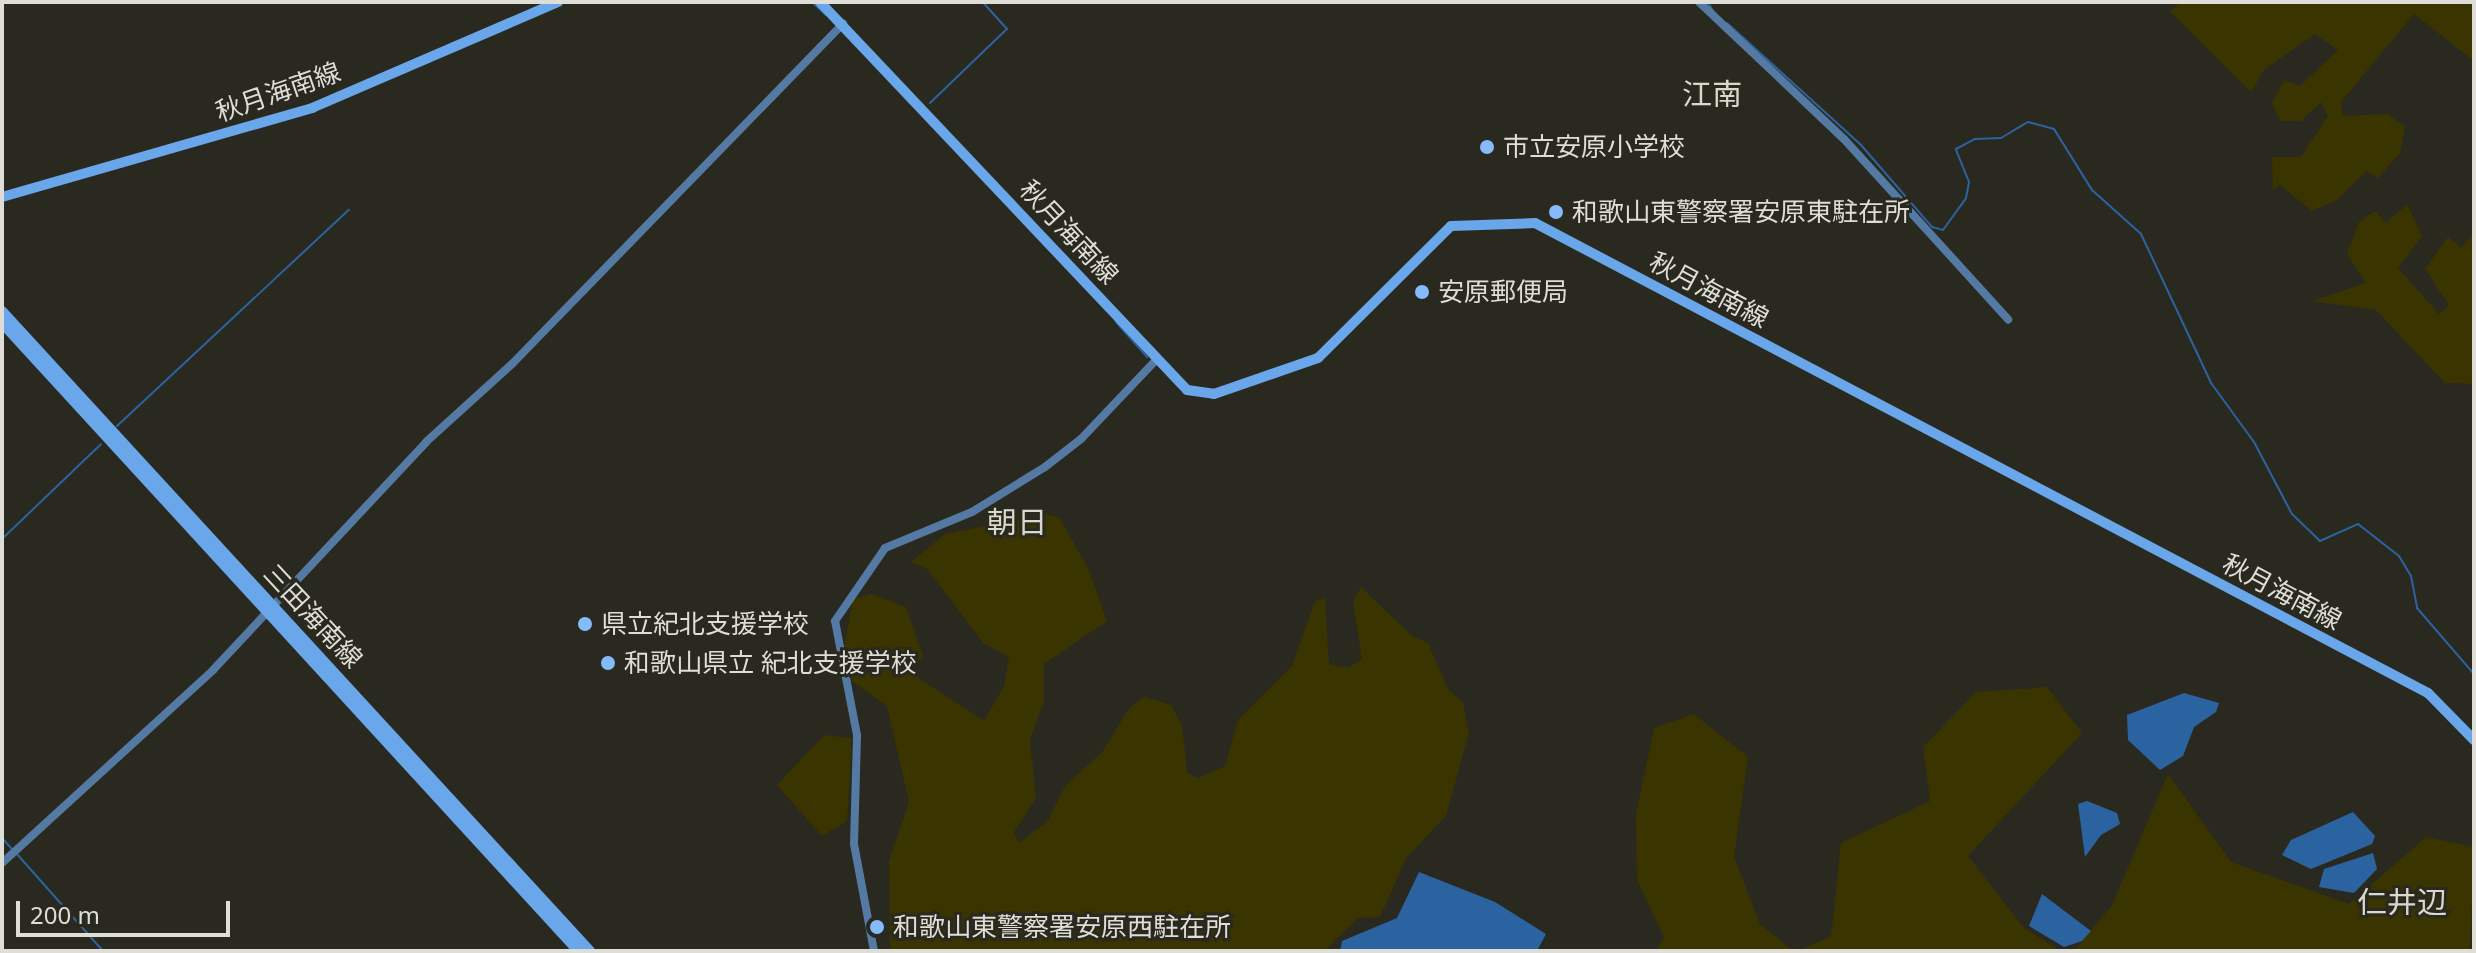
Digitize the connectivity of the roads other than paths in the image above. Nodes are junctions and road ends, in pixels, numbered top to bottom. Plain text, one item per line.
1 (558, 2) edge
2 (820, 2) edge
3 (1699, 2) edge
4 (843, 24) junction
5 (2, 197) edge
6 (2, 311) edge
7 (2008, 319) dead end
8 (2, 323) edge
9 (1156, 360) junction
10 (272, 610) junction
11 (2474, 740) edge
12 (2, 863) edge
13 (578, 951) edge
14 (590, 951) edge
15 (874, 951) edge

1 - 5 main road, 秋月海南線
2 - 4 main road, 秋月海南線
3 - 7 street
4 - 9 main road, 秋月海南線
4 - 10 street
6 - 10 main road, 三田海南線
8 - 10 main road, 三田海南線
9 - 11 main road, 秋月海南線
9 - 15 street
10 - 12 street
10 - 13 main road, 三田海南線
10 - 14 main road, 三田海南線

